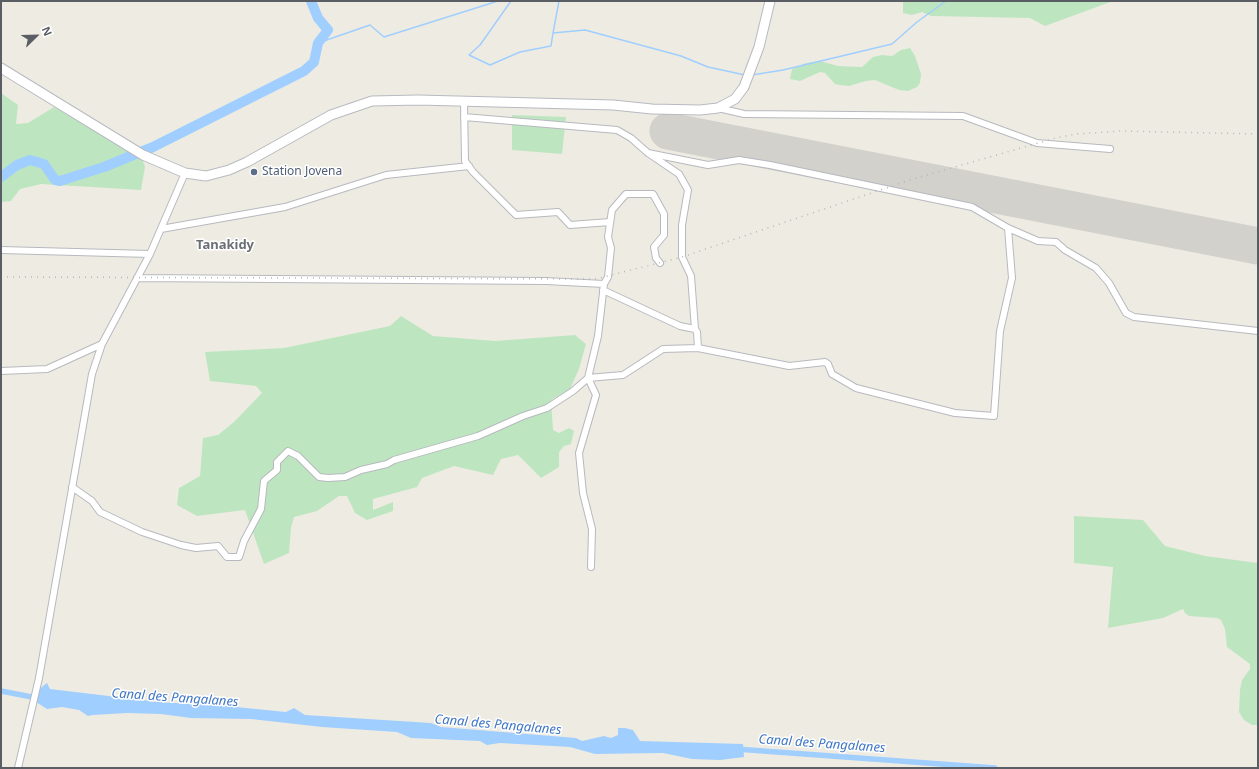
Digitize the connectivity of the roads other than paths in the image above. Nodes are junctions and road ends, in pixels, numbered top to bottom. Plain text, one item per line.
1 (770, 1) edge
2 (1, 68) edge
3 (464, 102) junction
4 (718, 108) junction
5 (464, 117) junction
6 (1110, 149) dead end
7 (648, 153) junction
8 (469, 166) junction
9 (185, 173) junction
10 (610, 222) junction
11 (1008, 228) junction
12 (161, 229) junction
13 (1, 250) edge
14 (150, 254) junction
15 (660, 263) dead end
16 (137, 278) junction
17 (604, 287) junction
18 (695, 329) junction
19 (1258, 331) edge
20 (102, 344) junction
21 (698, 348) junction
22 (1, 371) edge
23 (588, 378) junction
24 (72, 487) junction
25 (591, 567) dead end
26 (18, 768) edge

1 - 4 main road
2 - 9 main road
3 - 4 main road
3 - 5 street
3 - 9 main road
4 - 6 street
5 - 7 street
5 - 8 street
7 - 11 street
7 - 18 street
8 - 10 street
8 - 12 street
9 - 12 street
10 - 15 street
10 - 17 street
11 - 19 street
11 - 21 street
12 - 14 street
13 - 14 street
14 - 16 street
16 - 17 street
16 - 20 street
17 - 18 street
17 - 23 street
18 - 21 street
20 - 22 street
20 - 24 street
21 - 23 street
23 - 24 street
23 - 25 street
24 - 26 street

